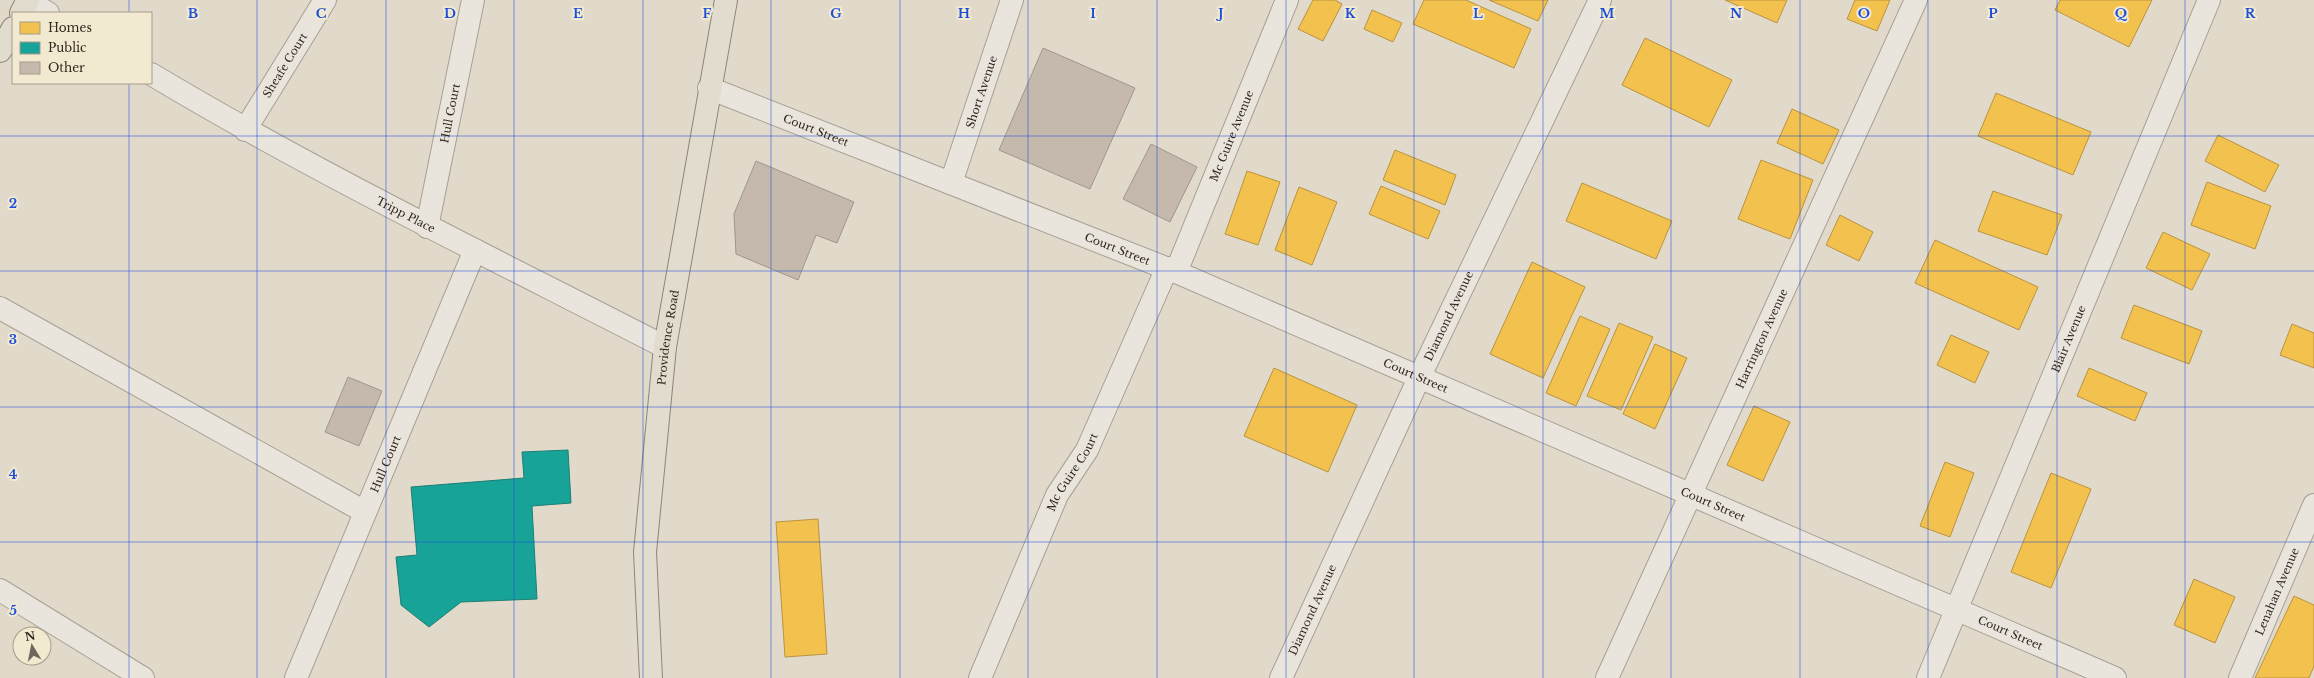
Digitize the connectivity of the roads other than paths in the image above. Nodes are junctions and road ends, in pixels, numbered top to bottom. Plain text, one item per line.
1 (325, 0) edge
2 (473, 0) edge
3 (726, 0) edge
4 (1012, 0) edge
5 (1287, 0) edge
6 (1600, 0) edge
7 (1916, 0) edge
8 (2209, 0) edge
9 (26, 3) edge
10 (46, 12) edge
11 (12, 30) edge
12 (0, 51) edge
13 (152, 75) edge
14 (709, 88) junction
15 (245, 130) junction
16 (951, 183) junction
17 (426, 227) junction
18 (475, 250) junction
19 (1172, 270) junction
20 (0, 308) edge
21 (664, 347) junction
22 (1419, 378) junction
23 (1691, 495) junction
24 (2314, 505) edge
25 (365, 512) junction
26 (0, 590) edge
27 (1958, 610) junction
28 (143, 678) edge
29 (296, 678) edge
30 (651, 678) edge
31 (980, 678) edge
32 (1281, 678) edge
33 (1607, 678) edge
34 (1928, 678) edge
35 (2115, 678) edge
36 (2240, 678) edge

1 - 15 street, Sheafe Court
2 - 17 street, Hull Court
3 - 14 main road, Providence Road
4 - 16 street, Short Avenue
5 - 19 street, Mc Guire Avenue
6 - 22 street, Diamond Avenue
7 - 23 street, Harrington Avenue
8 - 27 street, Blair Avenue
9 - 10 street
11 - 12 main road
13 - 15 street, Tripp Place
14 - 16 street, Court Street
14 - 21 main road, Providence Road
15 - 17 street, Tripp Place
16 - 19 street, Court Street
17 - 18 street, Tripp Place
18 - 21 street, Tripp Place
18 - 25 street, Hull Court
19 - 22 street, Court Street
19 - 31 street, Mc Guire Court
20 - 25 street
21 - 30 main road, Providence Road
22 - 23 street, Court Street
22 - 32 street, Diamond Avenue
23 - 27 street, Court Street
23 - 33 street, Harrington Avenue
24 - 36 street, Lenahan Avenue
25 - 29 street, Hull Court
26 - 28 street
27 - 34 street, Blair Avenue
27 - 35 street, Court Street

